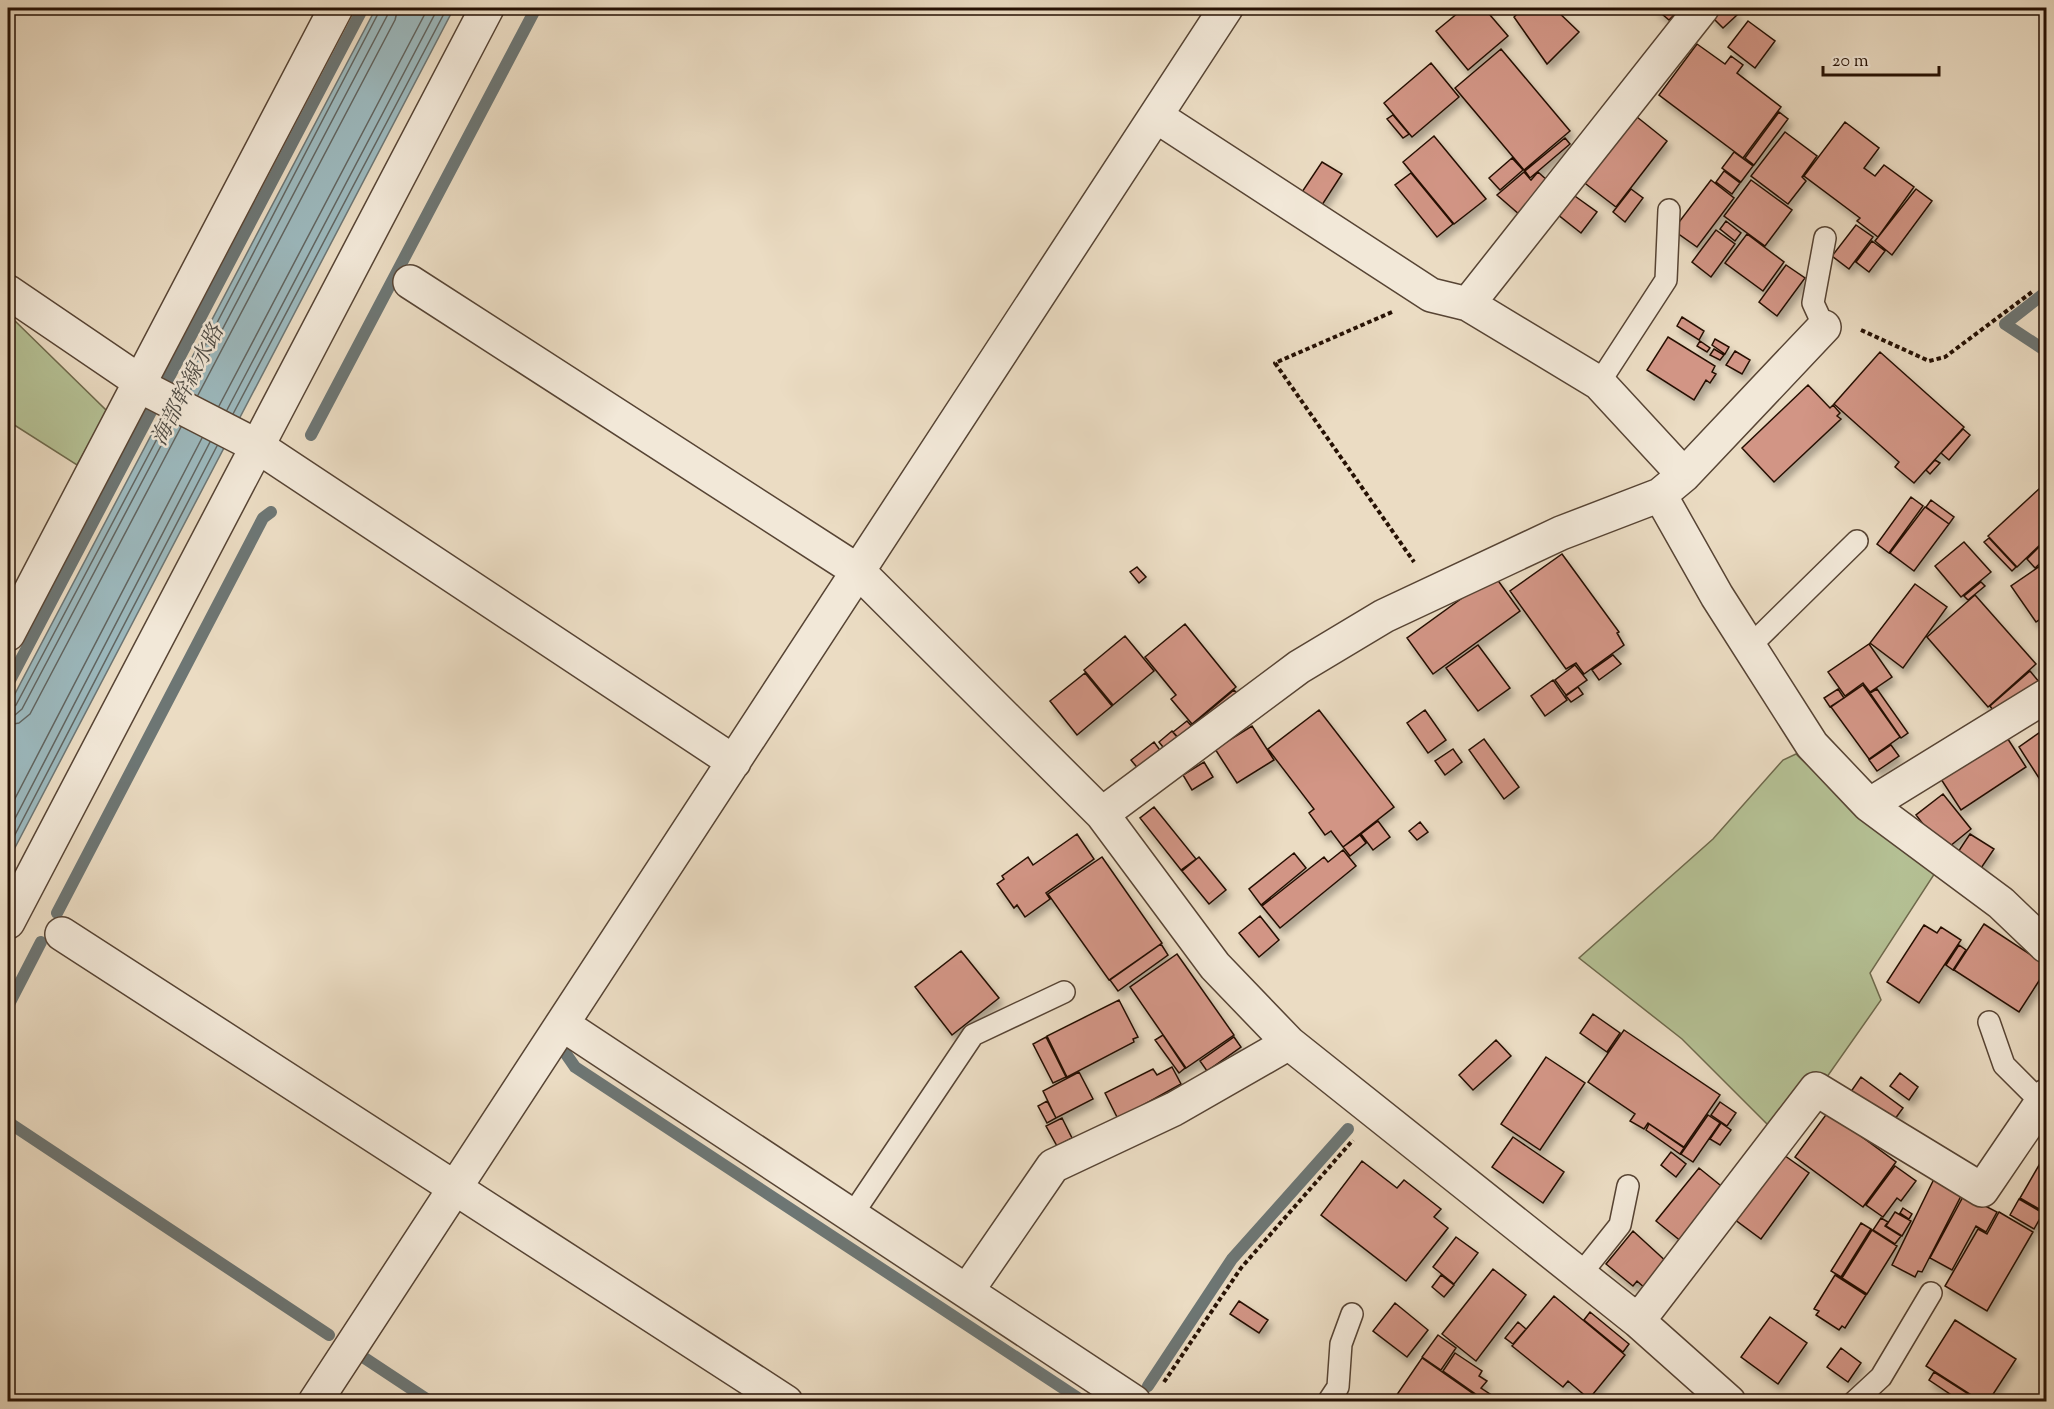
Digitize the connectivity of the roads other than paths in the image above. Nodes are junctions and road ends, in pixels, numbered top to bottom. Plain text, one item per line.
1 (336, 8) edge
2 (487, 8) edge
3 (1226, 8) edge
4 (1702, 8) edge
5 (1156, 116) junction
6 (1669, 210) dead end
7 (1825, 238) dead end
8 (410, 282) dead end
9 (8, 292) edge
10 (1468, 304) junction
11 (1824, 327) joint
12 (1599, 383) junction
13 (142, 385) junction
14 (257, 446) junction
15 (1672, 485) junction
16 (1857, 541) dead end
17 (858, 571) junction
18 (8, 634) edge
19 (1749, 647) junction
20 (2046, 696) edge
21 (734, 762) junction
22 (1869, 805) junction
23 (1102, 814) junction
24 (8, 922) edge
25 (62, 934) dead end
26 (2046, 946) edge
27 (1064, 992) dead end
28 (1989, 1022) dead end
29 (562, 1024) junction
30 (1289, 1042) junction
31 (2044, 1099) edge
32 (1628, 1186) dead end
33 (455, 1188) junction
34 (852, 1215) junction
35 (1580, 1275) junction
36 (967, 1291) junction
37 (1931, 1293) dead end
38 (1352, 1314) dead end
39 (1638, 1321) junction
40 (315, 1401) edge
41 (786, 1401) edge
42 (1134, 1401) edge
43 (1328, 1401) edge
44 (1729, 1401) edge
45 (1854, 1401) edge

1 - 13 street
2 - 14 street
3 - 5 street
4 - 10 street
5 - 10 street
5 - 17 street
6 - 12 lane
7 - 11 lane
8 - 17 street
9 - 13 street
10 - 12 street
11 - 15 street
12 - 15 street
13 - 14 street
13 - 18 street
14 - 21 street
14 - 24 street
15 - 19 street
15 - 23 street
16 - 19 lane
17 - 21 street
17 - 23 street
19 - 22 street
20 - 22 street
21 - 29 street
22 - 26 street
23 - 30 street
25 - 33 street
27 - 34 lane
28 - 31 lane
29 - 33 street
29 - 34 street
30 - 35 street
30 - 36 street
31 - 39 street
32 - 35 lane
33 - 40 street
33 - 41 street
34 - 36 street
35 - 39 street
36 - 42 street
37 - 45 lane
38 - 43 lane
39 - 44 street

